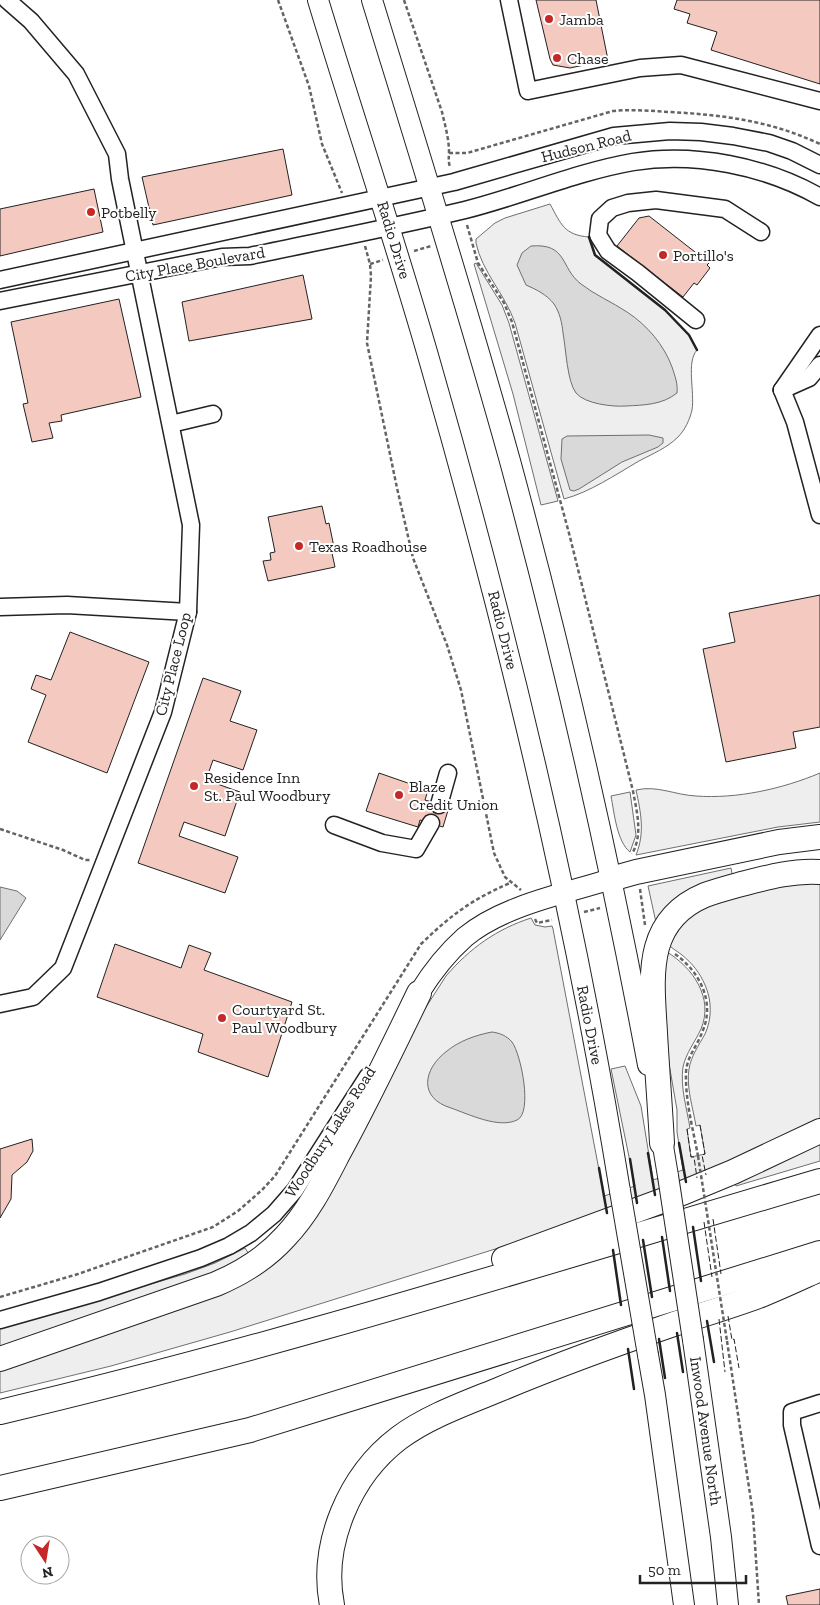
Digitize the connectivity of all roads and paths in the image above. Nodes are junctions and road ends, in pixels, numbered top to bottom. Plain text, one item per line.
1 (6, 0) edge
2 (278, 0) edge
3 (318, 0) edge
4 (372, 0) edge
5 (404, 0) edge
6 (508, 0) edge
7 (820, 101) edge
8 (449, 154) dead end
9 (820, 165) edge
10 (430, 188) junction
11 (341, 191) dead end
12 (820, 197) edge
13 (381, 198) junction
14 (438, 216) junction
15 (390, 226) junction
16 (760, 232) dead end
17 (446, 241) junction
18 (136, 251) junction
19 (399, 256) junction
20 (140, 273) junction
21 (0, 280) edge
22 (0, 301) edge
23 (696, 320) dead end
24 (820, 335) edge
25 (820, 365) edge
26 (782, 390) junction
27 (213, 414) dead end
28 (171, 424) junction
29 (820, 516) edge
30 (0, 607) edge
31 (188, 612) junction
32 (448, 773) dead end
33 (439, 805) dead end
34 (430, 824) dead end
35 (334, 825) dead end
36 (0, 829) edge
37 (820, 837) edge
38 (104, 860) junction
39 (636, 872) junction
40 (820, 872) edge
41 (611, 879) junction
42 (511, 883) junction
43 (525, 893) dead end
44 (563, 894) junction
45 (658, 944) junction
46 (419, 993) junction
47 (0, 1004) edge
48 (820, 1131) edge
49 (662, 1142) junction
50 (820, 1181) edge
51 (820, 1253) edge
52 (820, 1269) edge
53 (0, 1297) edge
54 (0, 1320) edge
55 (310, 1332) junction
56 (0, 1359) edge
57 (820, 1403) edge
58 (0, 1412) edge
59 (0, 1488) edge
60 (820, 1546) edge
61 (332, 1605) edge
62 (684, 1605) edge
63 (728, 1605) edge
64 (759, 1605) edge

1 - 18 street, City Place Loop
2 - 11 path
3 - 13 main road, Radio Drive
4 - 10 main road
5 - 8 path
6 - 7 street
9 - 10 street, Hudson Road
10 - 13 street, Hudson Road
10 - 14 main road
12 - 14 street, Hudson Road
13 - 15 main road, Radio Drive
13 - 18 street, City Place Boulevard
14 - 15 street, Hudson Road
14 - 17 main road
15 - 19 main road, Radio Drive
15 - 20 street, City Place Boulevard
16 - 23 street
17 - 19 path
17 - 39 path
17 - 41 main road
18 - 20 street, City Place Loop
18 - 21 street, City Place Boulevard
19 - 42 path
19 - 44 main road, Radio Drive
20 - 22 street, City Place Boulevard
20 - 28 street, City Place Loop
24 - 26 street
25 - 26 street
26 - 29 street
27 - 28 street
28 - 31 street, City Place Loop
30 - 31 street
31 - 38 street, City Place Loop
32 - 33 street
34 - 35 street
36 - 38 path
37 - 39 highway
38 - 47 street, City Place Loop
39 - 41 highway
39 - 45 path
40 - 45 highway
41 - 44 main road, Woodbury Lakes Road
41 - 49 main road
42 - 43 path
42 - 53 path
44 - 46 main road, Woodbury Lakes Road
44 - 62 main road, Radio Drive, bridge
45 - 49 highway
45 - 64 path, bridge
46 - 54 street, Woodbury Lakes Road
46 - 56 highway
48 - 55 highway
49 - 63 main road, Inwood Avenue North, bridge
50 - 55 highway
51 - 59 highway
52 - 61 highway
55 - 58 highway
57 - 60 street

